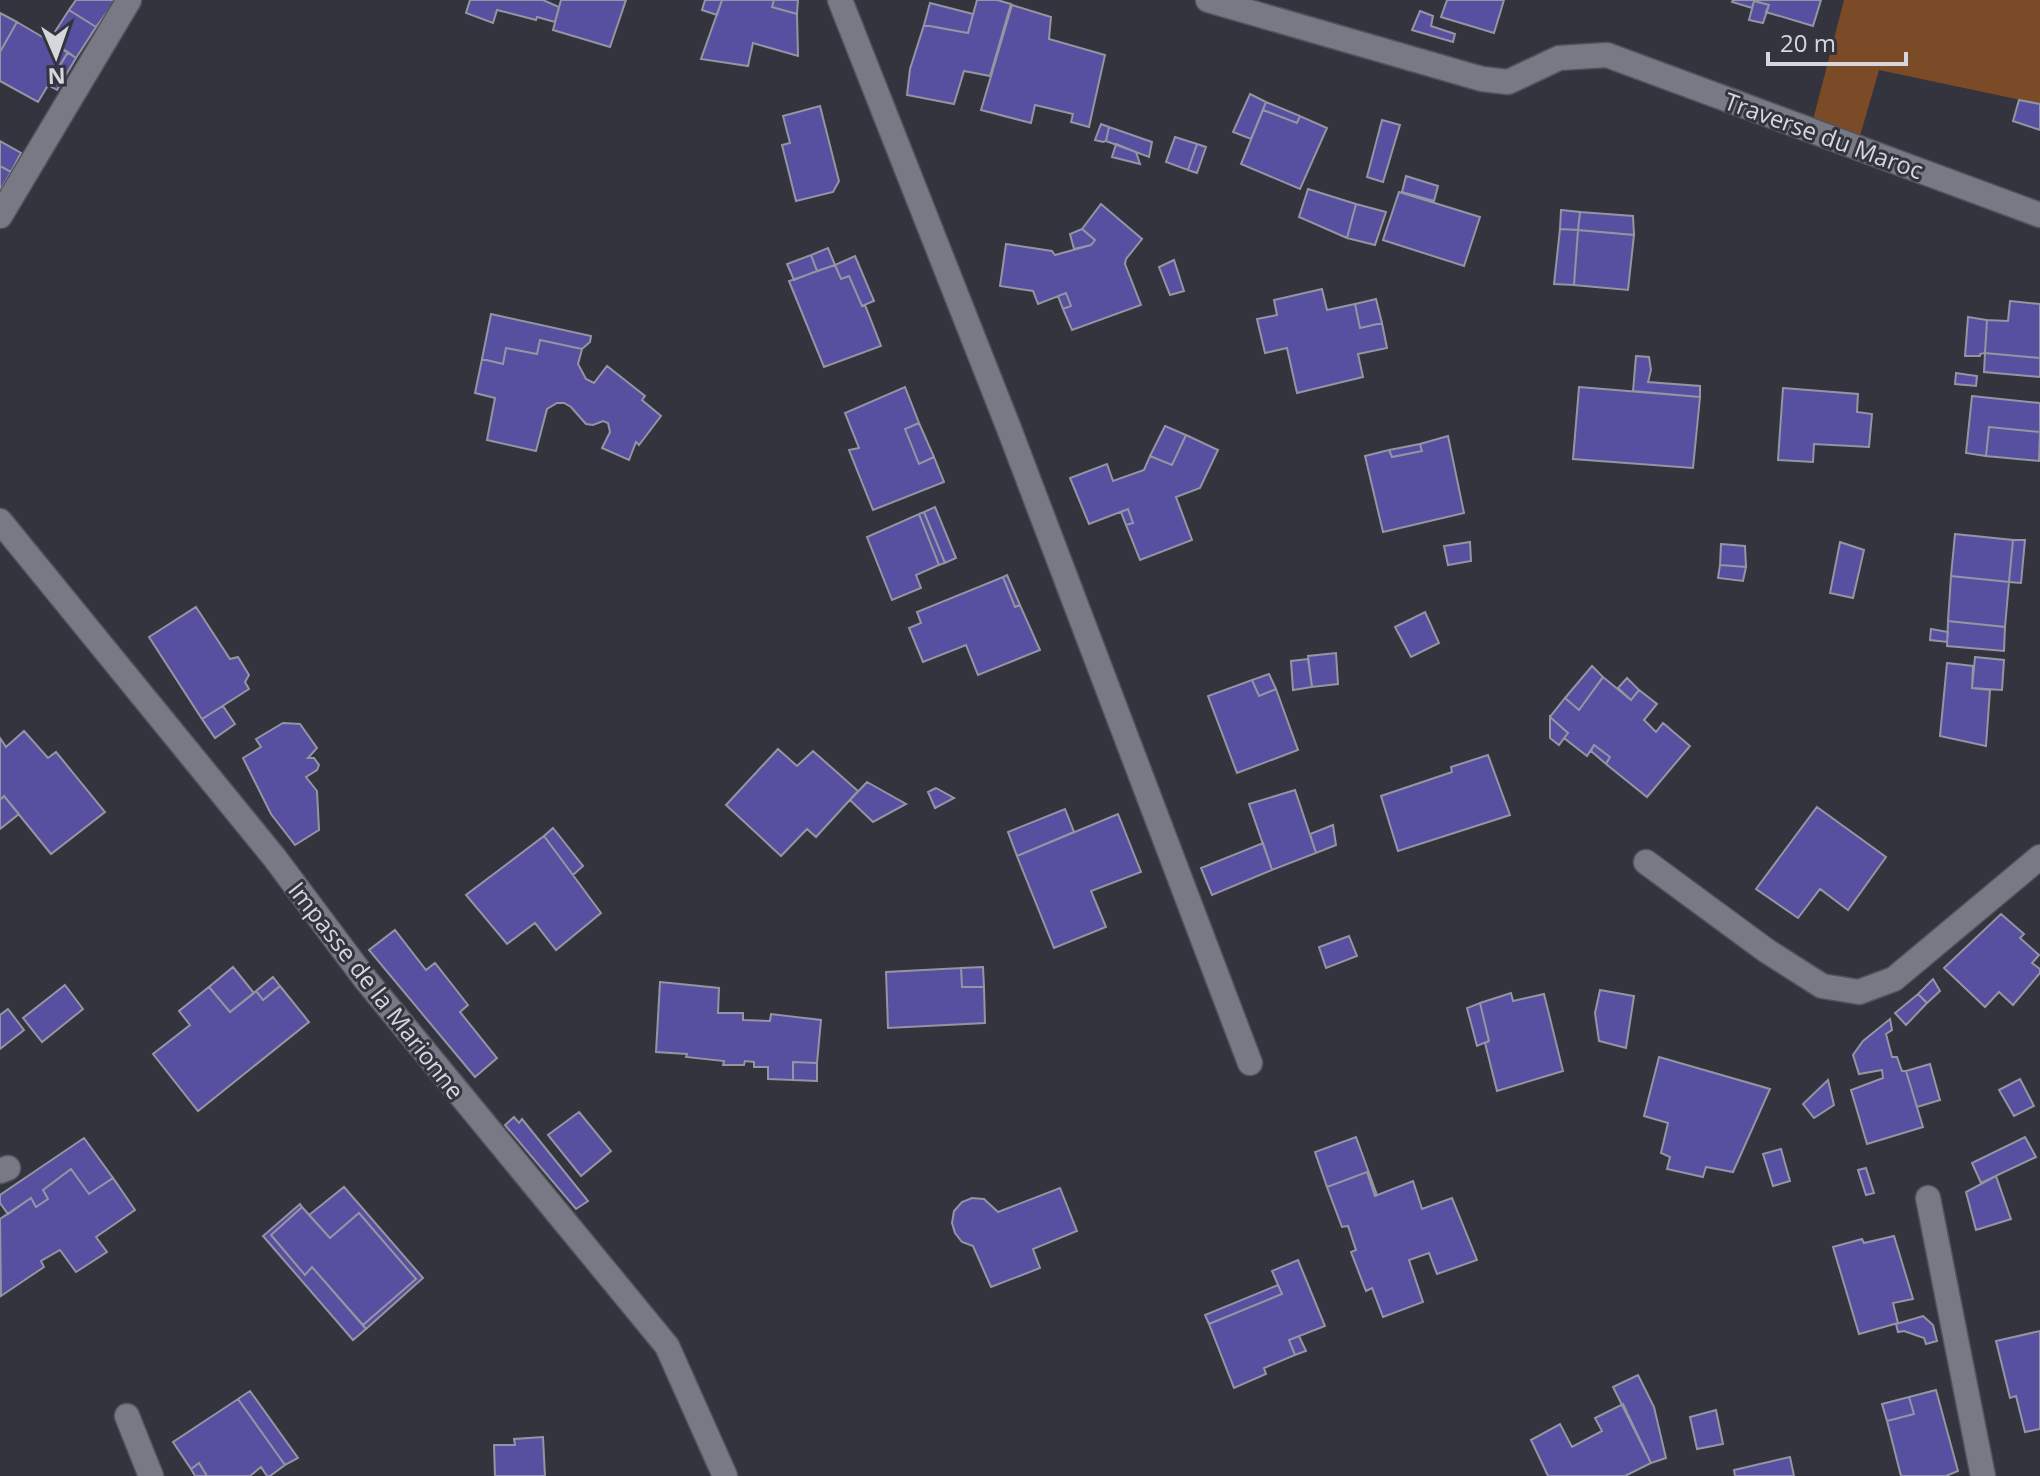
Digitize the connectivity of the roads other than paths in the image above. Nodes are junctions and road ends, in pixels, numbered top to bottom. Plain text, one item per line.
1 (129, 0) edge
2 (840, 0) edge
3 (1208, 0) edge
4 (2040, 215) edge
5 (0, 216) edge
6 (0, 521) edge
7 (2040, 857) edge
8 (1646, 862) dead end
9 (1250, 1063) dead end
10 (1928, 1198) dead end
11 (127, 1416) dead end
12 (151, 1476) edge
13 (725, 1476) edge
14 (1983, 1476) edge

1 - 5 street
2 - 9 street
3 - 4 street, Traverse du Maroc
6 - 13 street, Impasse de la Marionne
7 - 8 street
10 - 14 street
11 - 12 street

